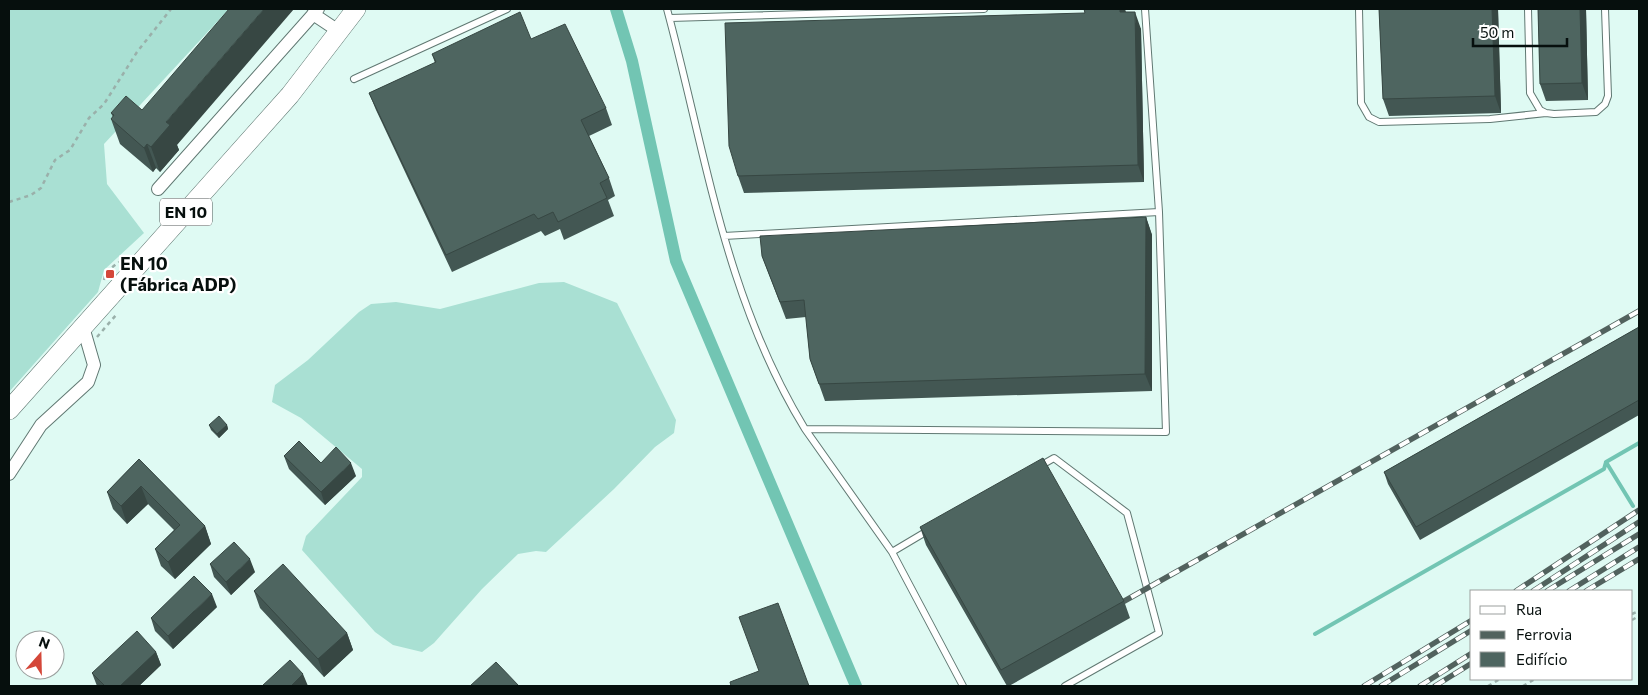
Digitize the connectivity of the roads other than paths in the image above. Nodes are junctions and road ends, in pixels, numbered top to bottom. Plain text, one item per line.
1 (356, 9) edge
2 (502, 9) edge
3 (667, 9) edge
4 (984, 9) edge
5 (1145, 9) edge
6 (1359, 9) edge
7 (1528, 9) edge
8 (1605, 9) edge
9 (827, 11) edge
10 (315, 12) edge
11 (670, 18) junction
12 (340, 32) junction
13 (354, 79) dead end
14 (1546, 113) junction
15 (158, 189) dead end
16 (1158, 212) junction
17 (724, 236) junction
18 (83, 327) junction
19 (9, 410) edge
20 (805, 429) junction
21 (1037, 468) edge
22 (9, 474) edge
23 (934, 527) edge
24 (892, 552) junction
25 (963, 686) edge
26 (1065, 686) edge

1 - 12 main road, EN 10
2 - 13 lane
3 - 11 lane
4 - 9 lane
5 - 16 lane
6 - 14 lane
7 - 14 lane
8 - 14 lane
9 - 11 lane
10 - 12 street
10 - 15 street
11 - 17 lane
12 - 18 main road, EN 10
16 - 17 lane
16 - 20 lane
17 - 20 lane
18 - 19 main road, EN 10
18 - 22 street
20 - 24 lane
21 - 26 lane
23 - 24 lane
24 - 25 lane

